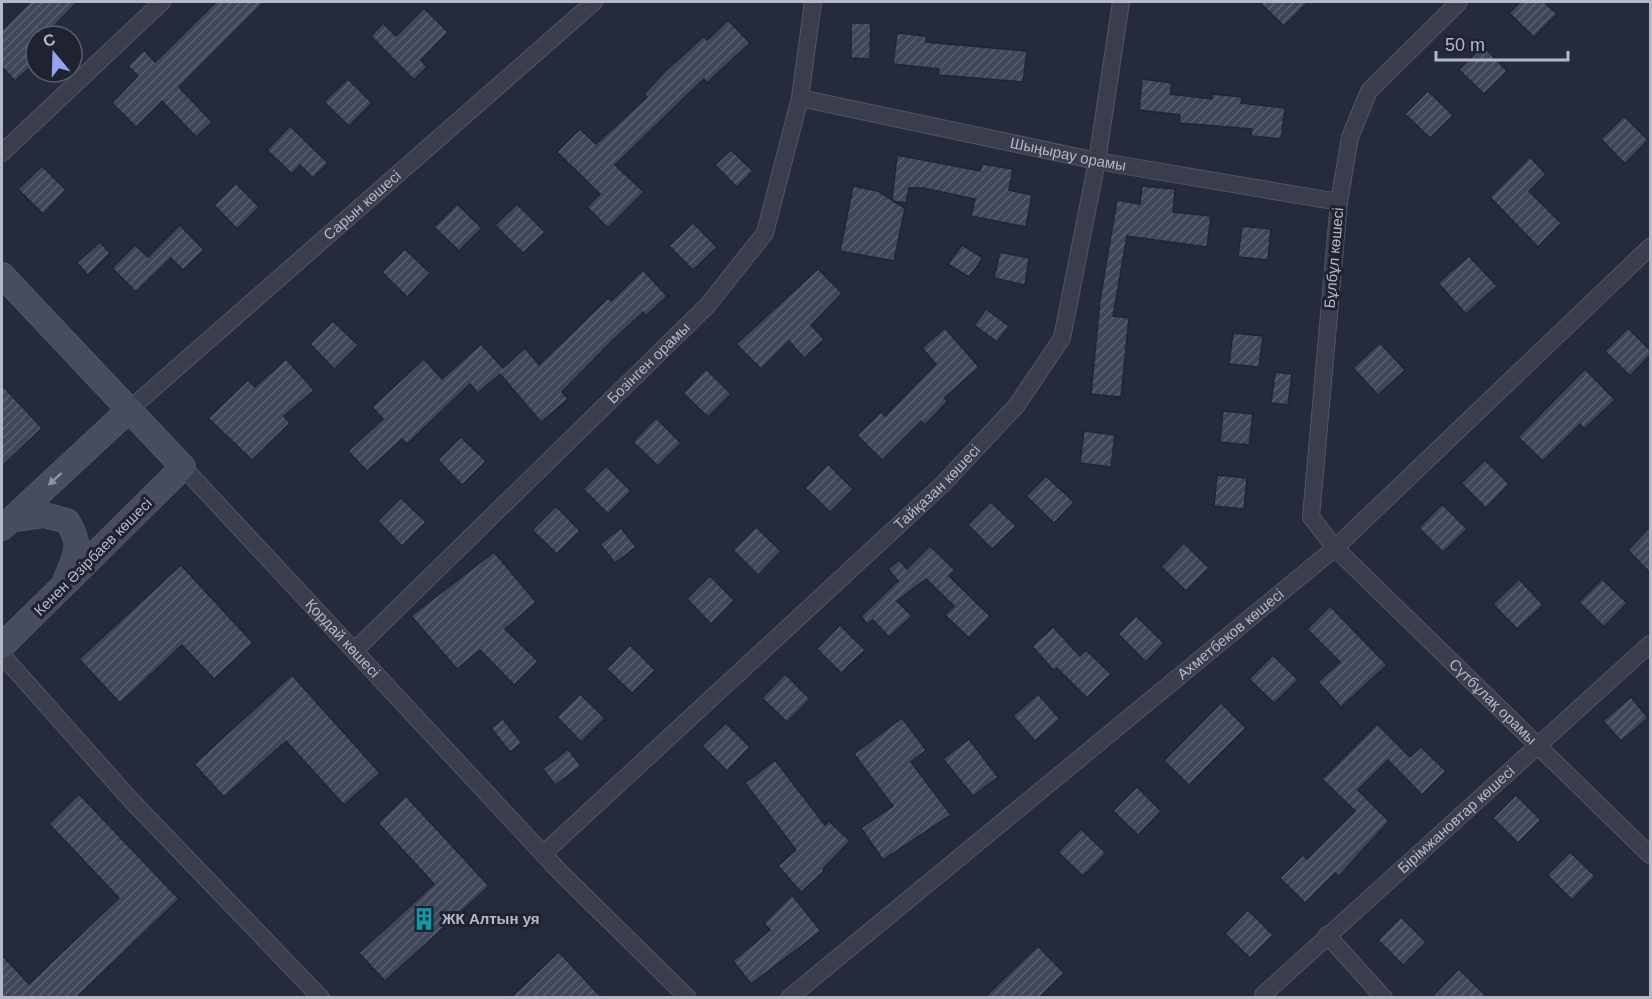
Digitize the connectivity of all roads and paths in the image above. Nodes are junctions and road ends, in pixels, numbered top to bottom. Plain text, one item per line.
1 (162, 2) edge
2 (594, 2) edge
3 (813, 2) edge
4 (1121, 2) edge
5 (1459, 2) edge
6 (800, 98) junction
7 (2, 153) edge
8 (1097, 161) junction
9 (1339, 202) junction
10 (1650, 247) edge
11 (2, 275) edge
12 (130, 409) junction
13 (183, 467) junction
14 (6, 524) edge
15 (1335, 548) junction
16 (61, 590) junction
17 (1650, 644) edge
18 (2, 646) edge
19 (354, 651) junction
20 (2, 655) edge
21 (1538, 744) junction
22 (544, 853) junction
23 (1650, 855) edge
24 (1327, 934) junction
25 (1263, 995) dead end
26 (321, 998) edge
27 (688, 998) edge
28 (789, 998) edge
29 (1384, 998) edge

1 - 7 street
2 - 12 street, Сарын көшесі
3 - 6 street, Бозінген орамы
4 - 8 street, Тайқазан көшесі
5 - 9 street, Бұлбұл көшесі
6 - 8 street, Шыңырау орамы
6 - 19 street, Бозінген орамы
8 - 9 street, Шыңырау орамы
8 - 22 street, Тайқазан көшесі
9 - 15 street, Бұлбұл көшесі
10 - 15 street, Ахметбеков көшесі
11 - 12 street, Қордай көшесі
12 - 13 street, Қордай көшесі
12 -> 14 street
13 - 16 street, Кенен Әзірбаев көшесі
13 - 19 street, Қордай көшесі
14 - 16 street
15 - 21 street, Cүтбұлақ орамы
15 - 28 street, Ахметбеков көшесі
16 - 18 street, Кенен Әзірбаев көшесі
17 - 21 street, Бірімжановтар көшесі
19 - 22 street, Қордай көшесі
20 - 26 street
21 - 23 street, Cүтбұлақ орамы
21 - 24 street, Бірімжановтар көшесі
22 - 27 street, Қордай көшесі
24 - 25 street, Бірімжановтар көшесі
24 - 29 street

